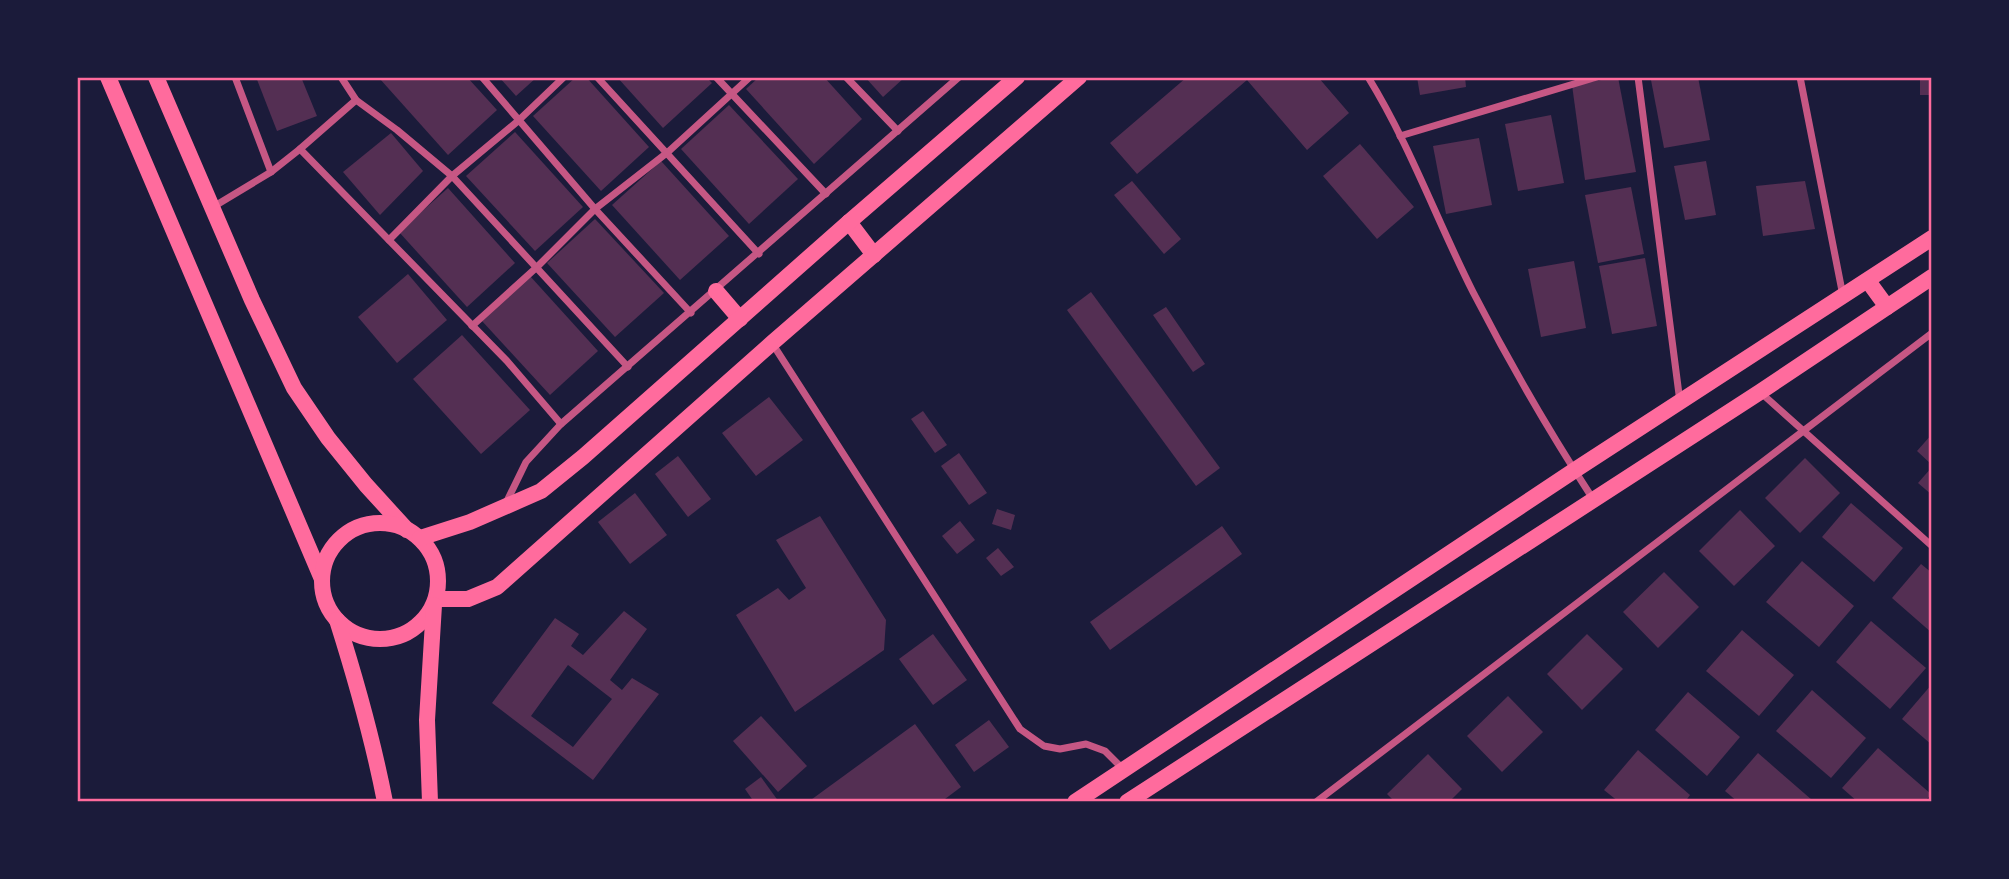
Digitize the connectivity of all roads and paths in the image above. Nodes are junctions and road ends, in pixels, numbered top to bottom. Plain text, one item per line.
1 (108, 77) edge
2 (156, 77) edge
3 (235, 77) edge
4 (341, 77) edge
5 (482, 77) edge
6 (564, 77) edge
7 (597, 77) edge
8 (716, 77) edge
9 (750, 77) edge
10 (846, 77) edge
11 (959, 77) edge
12 (1017, 77) edge
13 (1079, 77) edge
14 (1368, 77) edge
15 (1597, 77) edge
16 (1638, 77) edge
17 (1800, 77) edge
18 (732, 94) junction
19 (356, 100) junction
20 (518, 121) junction
21 (898, 131) junction
22 (1400, 136) junction
23 (300, 149) junction
24 (668, 152) junction
25 (271, 172) junction
26 (452, 176) junction
27 (826, 194) junction
28 (213, 207) junction
29 (595, 209) junction
30 (849, 222) junction
31 (1932, 239) edge
32 (388, 240) junction
33 (759, 254) junction
34 (874, 255) junction
35 (537, 267) junction
36 (1932, 277) edge
37 (1868, 281) junction
38 (716, 291) junction
39 (1844, 296) junction
40 (1887, 307) junction
41 (691, 313) junction
42 (740, 319) junction
43 (472, 326) junction
44 (1932, 333) edge
45 (772, 343) junction
46 (628, 367) junction
47 (1760, 392) junction
48 (1679, 402) junction
49 (561, 424) junction
50 (1803, 431) junction
51 (1574, 470) junction
52 (1593, 499) junction
53 (503, 509) junction
54 (414, 534) junction
55 (1932, 545) edge
56 (322, 579) junction
57 (435, 602) junction
58 (337, 620) junction
59 (1124, 769) junction
60 (385, 802) edge
61 (429, 802) edge
62 (1075, 802) edge
63 (1127, 802) edge
64 (1316, 802) edge

1 - 56 main road
2 - 28 main road
3 - 25 street
4 - 19 street
5 - 20 street
6 - 20 street
7 - 24 street
8 - 18 street
9 - 18 street
10 - 21 street
11 - 21 street
12 - 30 main road
13 - 34 main road
14 - 22 street
15 - 22 street
16 - 48 street
17 - 39 street
18 - 24 street
18 - 27 street
19 - 23 street
19 - 26 street
20 - 26 street
20 - 29 street
21 - 27 street
22 - 51 street
23 - 25 street
23 - 32 street
24 - 29 street
24 - 33 street
25 - 28 street
26 - 32 street
26 - 35 street
27 - 33 street
28 - 54 main road
29 - 35 street
29 - 41 street
30 - 34 main road
30 - 42 main road
31 - 37 main road
32 - 43 street
33 - 38 street
34 - 45 main road
35 - 43 street
35 - 46 street
36 - 40 main road
37 - 39 main road
37 - 40 main road
38 - 41 street
38 - 42 main road
39 - 48 main road
40 - 47 main road
41 - 46 street
42 - 53 main road
43 - 49 street
44 - 50 street
45 - 57 main road
45 - 59 street
46 - 49 street
47 - 50 street
47 - 52 main road
48 - 51 main road
49 - 53 street
50 - 55 street
50 - 64 street
51 - 52 street
51 - 59 main road
52 - 63 main road
53 - 54 main road
54 - 56 main road
54 - 57 main road
56 - 58 main road
57 - 58 main road
57 - 61 main road
58 - 60 main road
59 - 62 main road

